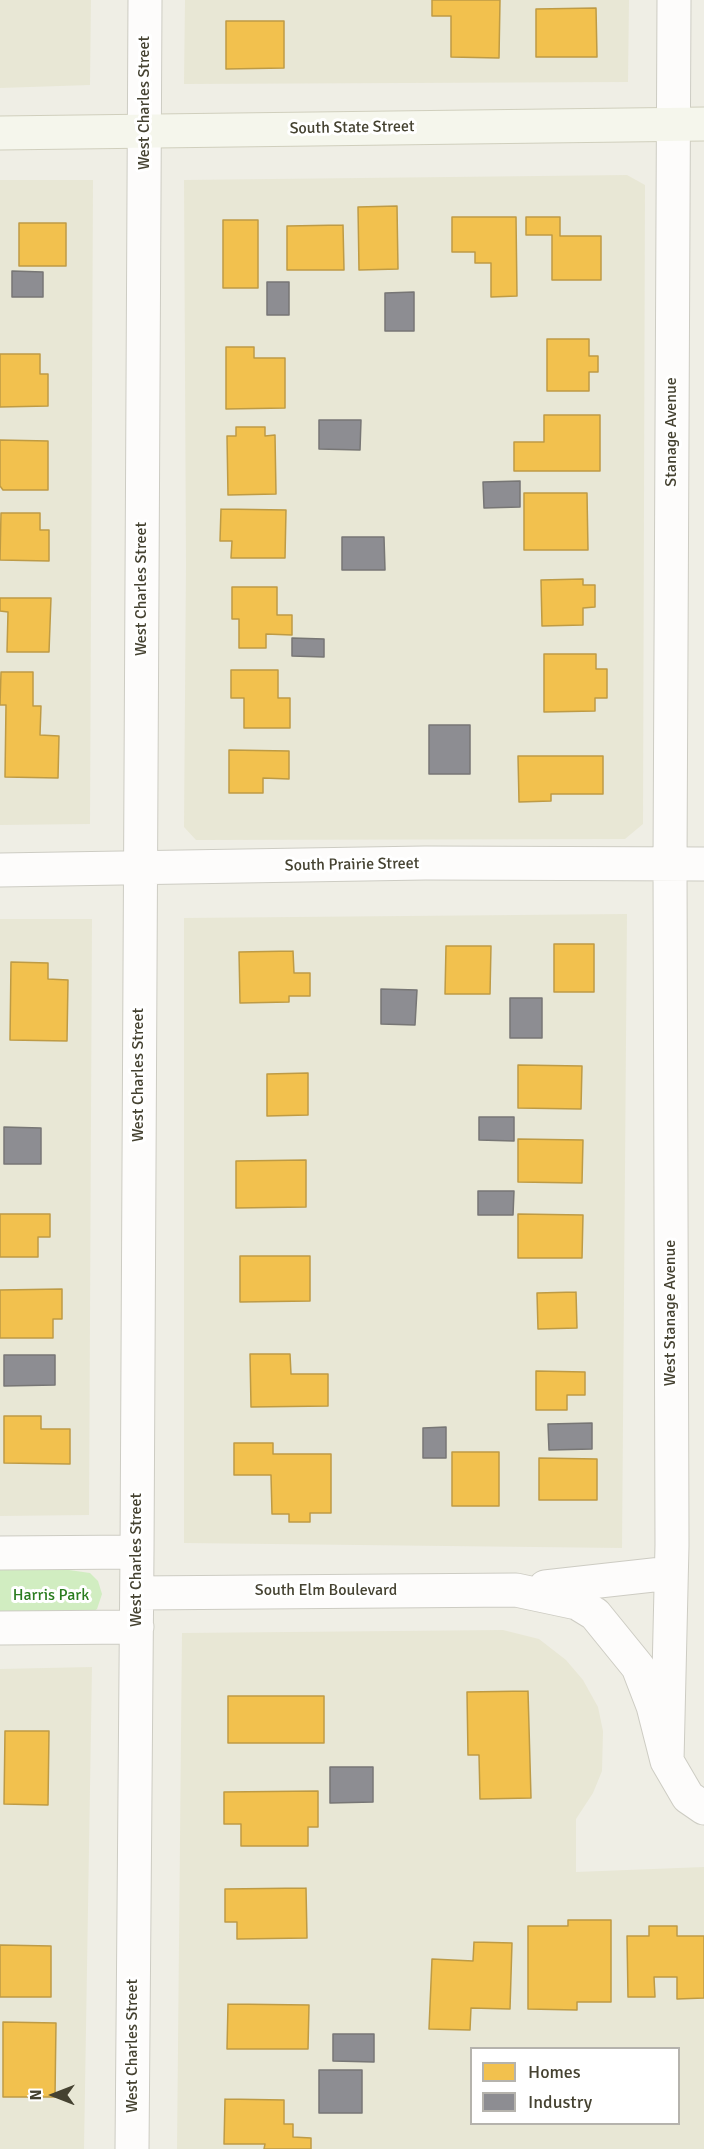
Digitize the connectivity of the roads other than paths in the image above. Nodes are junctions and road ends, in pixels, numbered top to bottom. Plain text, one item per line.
1 (145, 0) edge
2 (674, 0) edge
3 (689, 124) edge
4 (144, 131) junction
5 (0, 133) edge
6 (704, 864) edge
7 (670, 865) junction
8 (141, 869) junction
9 (0, 870) edge
10 (137, 1552) junction
11 (0, 1553) edge
12 (671, 1573) junction
13 (516, 1590) junction
14 (137, 1593) junction
15 (137, 1627) junction
16 (0, 1628) edge
17 (667, 1761) junction
18 (704, 1808) edge
19 (132, 2149) edge

1 - 4 street, West Charles Street
2 - 3 street, Stanage Avenue
3 - 4 main road, South State Street
3 - 7 street, Stanage Avenue
4 - 5 main road, South State Street
4 - 8 street, West Charles Street
6 - 7 street, South Prairie Street
7 - 8 street, South Prairie Street
7 - 12 street, West Stanage Avenue
8 - 9 street, South Prairie Street
8 - 10 street, West Charles Street
10 - 11 street
10 - 14 street, West Charles Street
12 - 13 street, South Elm Boulevard
12 - 17 street, West Stanage Avenue
13 - 14 street, South Elm Boulevard
13 - 17 street, South Elm Boulevard
14 - 15 street, West Charles Street
15 - 16 street
15 - 19 street, West Charles Street
17 - 18 street, South Elm Boulevard

